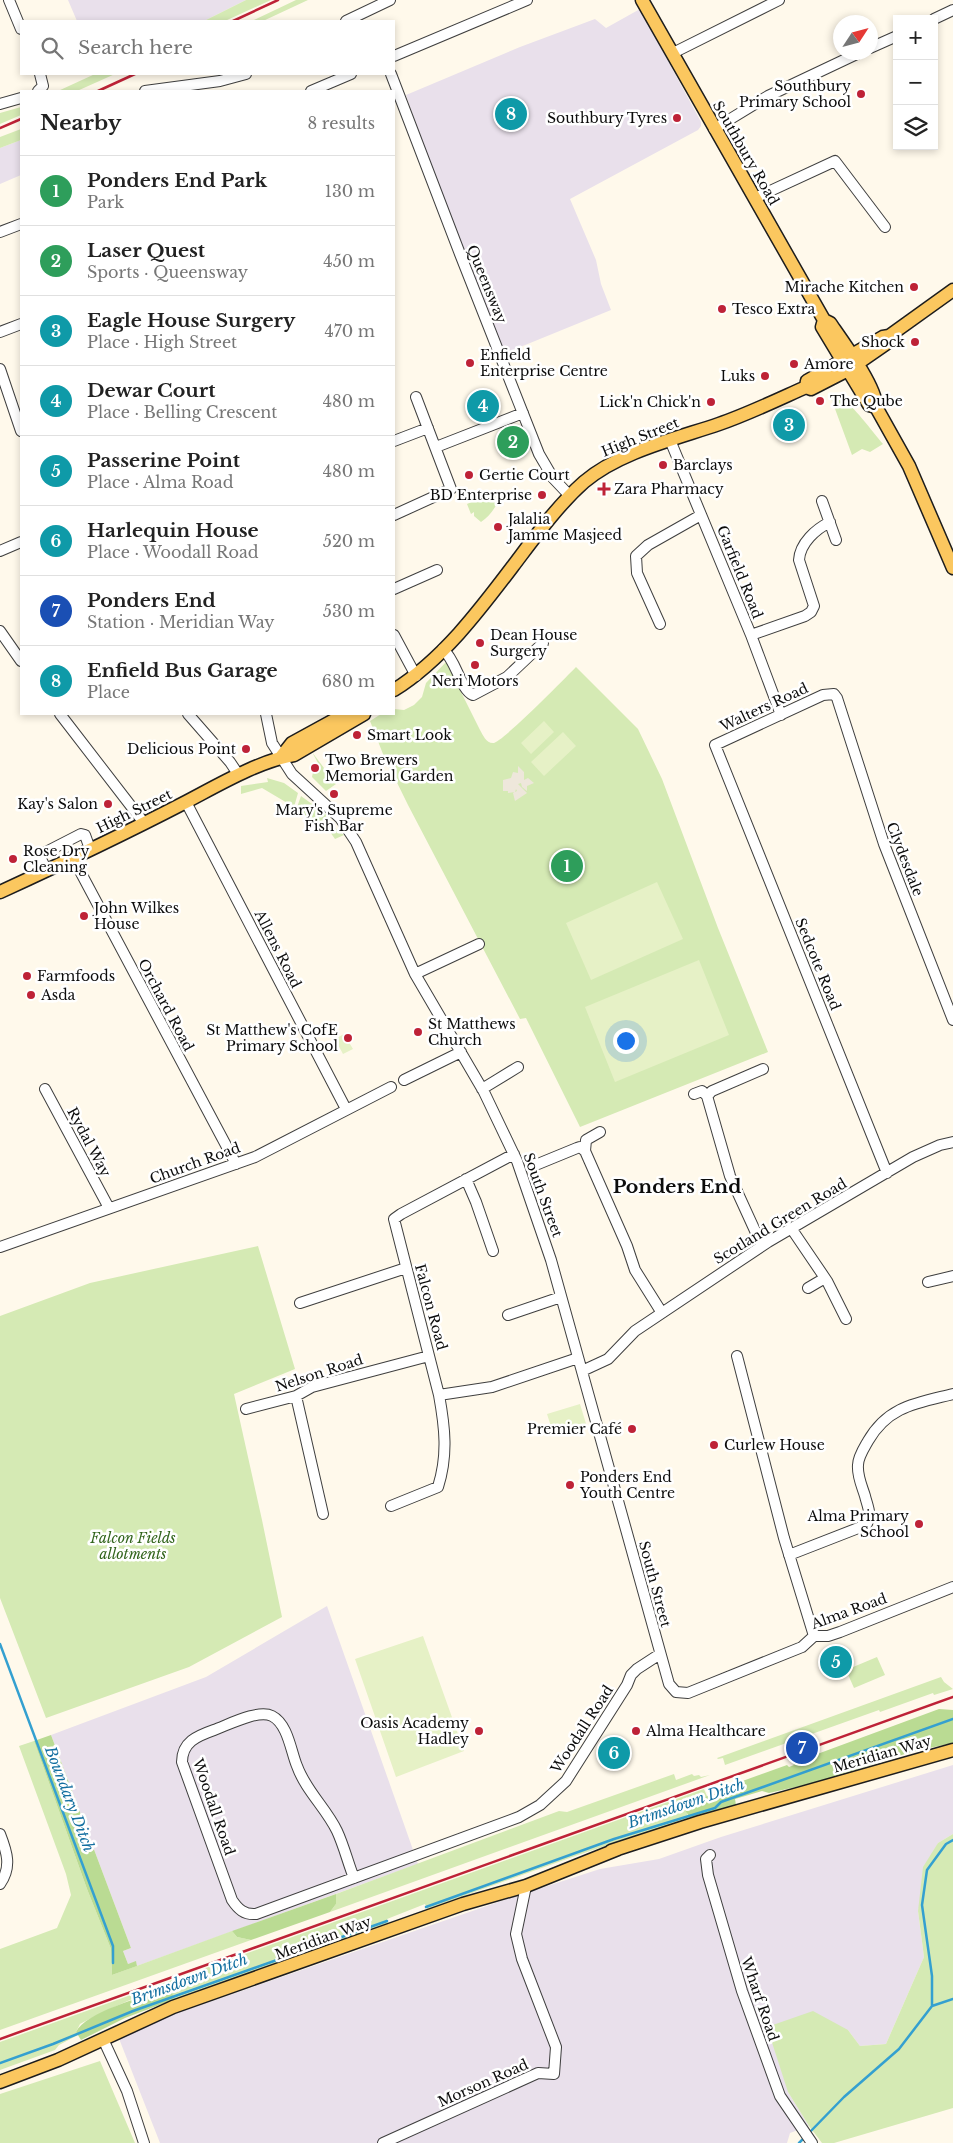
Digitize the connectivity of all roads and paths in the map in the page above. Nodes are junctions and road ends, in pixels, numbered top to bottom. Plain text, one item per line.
1 (9, 0) edge
2 (390, 0) edge
3 (527, 0) edge
4 (642, 0) edge
5 (752, 0) edge
6 (780, 0) edge
7 (953, 10) edge
8 (757, 11) junction
9 (938, 17) edge
10 (348, 20) edge
11 (20, 26) edge
12 (893, 38) edge
13 (878, 44) edge
14 (673, 53) junction
15 (395, 56) edge
16 (844, 60) edge
17 (40, 75) edge
18 (242, 75) edge
19 (346, 75) edge
20 (392, 75) edge
21 (39, 90) edge
22 (152, 90) edge
23 (314, 90) edge
24 (20, 98) edge
25 (0, 104) edge
26 (714, 129) junction
27 (755, 198) junction
28 (20, 224) edge
29 (884, 227) dead end
30 (0, 232) edge
31 (953, 290) edge
32 (20, 324) edge
33 (0, 332) edge
34 (850, 363) junction
35 (0, 369) edge
36 (416, 397) dead end
37 (523, 413) junction
38 (20, 428) edge
39 (428, 428) junction
40 (670, 440) junction
41 (395, 441) edge
42 (436, 447) junction
43 (570, 496) junction
44 (822, 501) dead end
45 (395, 515) edge
46 (702, 515) junction
47 (830, 522) junction
48 (836, 540) dead end
49 (20, 542) edge
50 (0, 551) edge
51 (953, 568) edge
52 (437, 570) dead end
53 (395, 589) edge
54 (660, 624) dead end
55 (0, 632) edge
56 (751, 635) junction
57 (395, 637) edge
58 (543, 643) dead end
59 (443, 649) junction
60 (20, 660) edge
61 (416, 676) junction
62 (395, 689) edge
63 (840, 706) joint
64 (61, 715) edge
65 (189, 715) edge
66 (266, 715) edge
67 (342, 715) edge
68 (362, 715) edge
69 (781, 715) junction
70 (281, 757) junction
71 (723, 766) joint
72 (238, 774) junction
73 (186, 802) junction
74 (144, 823) junction
75 (90, 850) junction
76 (73, 858) junction
77 (47, 871) junction
78 (0, 892) edge
79 (479, 944) dead end
80 (415, 974) junction
81 (953, 1020) edge
82 (460, 1052) junction
83 (518, 1067) dead end
84 (763, 1069) dead end
85 (404, 1080) dead end
86 (391, 1087) dead end
87 (45, 1089) dead end
88 (482, 1089) junction
89 (694, 1094) dead end
90 (707, 1096) junction
91 (346, 1109) junction
92 (600, 1132) dead end
93 (953, 1142) edge
94 (585, 1151) junction
95 (514, 1154) junction
96 (236, 1164) junction
97 (538, 1164) dead end
98 (887, 1172) junction
99 (466, 1180) junction
100 (109, 1208) junction
101 (791, 1228) junction
102 (489, 1246) dead end
103 (762, 1246) junction
104 (0, 1247) edge
105 (406, 1268) junction
106 (953, 1276) edge
107 (825, 1278) junction
108 (928, 1282) dead end
109 (808, 1288) dead end
110 (561, 1297) junction
111 (300, 1303) dead end
112 (662, 1313) junction
113 (514, 1316) dead end
114 (846, 1319) dead end
115 (429, 1356) junction
116 (737, 1356) dead end
117 (578, 1358) junction
118 (582, 1372) junction
119 (439, 1394) junction
120 (953, 1394) edge
121 (296, 1396) junction
122 (246, 1409) dead end
123 (391, 1506) dead end
124 (323, 1514) dead end
125 (790, 1555) junction
126 (953, 1587) edge
127 (814, 1636) junction
128 (660, 1654) junction
129 (673, 1690) joint
130 (953, 1750) edge
131 (0, 1834) edge
132 (618, 1849) junction
133 (710, 1856) dead end
134 (354, 1878) junction
135 (0, 1884) edge
136 (526, 1886) junction
137 (463, 1904) junction
138 (103, 2039) junction
139 (0, 2082) edge
140 (812, 2142) edge
141 (144, 2143) edge
142 (383, 2143) edge

1 - 11 street
2 - 10 street
3 - 15 street
4 - 14 main road, Southbury Road
5 - 8 street
6 - 8 street
7 - 9 street
8 - 14 street
12 - 13 street
14 - 26 main road, Southbury Road
16 - 26 street
17 - 21 street
18 - 22 street
19 - 23 street
20 - 37 street, Queensway
24 - 25 street
26 - 27 main road, Southbury Road
27 - 29 street
27 - 34 main road, Southbury Road
28 - 30 street
31 - 34 main road, High Street
32 - 33 street
34 - 40 main road, High Street
34 - 51 main road, Southbury Road
35 - 38 street
36 - 39 street
37 - 42 street
37 - 43 street, Queensway
39 - 41 street
39 - 42 street
40 - 43 main road, High Street
40 - 46 street, Garfield Road
42 - 45 street
43 - 59 main road, High Street
44 - 47 street
46 - 54 street
46 - 56 street, Garfield Road
47 - 48 street
47 - 56 street
49 - 50 street
52 - 53 street
55 - 60 street
56 - 69 street, Garfield Road
57 - 61 street
58 - 59 street
59 - 61 main road, High Street
61 - 62 main road, High Street
63 - 69 street, Walters Road
63 - 81 street, Clydesdale
64 - 74 street
65 - 72 street
66 - 70 street, South Street
67 - 70 main road, High Street
68 - 70 main road, High Street
69 - 71 street, Walters Road
70 - 72 main road, High Street
70 - 80 street, South Street
71 - 98 street, Sedcote Road
72 - 73 main road, High Street
73 - 74 main road, High Street
73 - 91 street, Allens Road
74 - 75 main road, High Street
75 - 76 main road, High Street
75 - 77 street
76 - 77 main road, High Street
76 - 96 street, Orchard Road
77 - 78 main road, High Street
79 - 80 street
80 - 82 street, South Street
82 - 85 street
82 - 88 street, South Street
83 - 88 street
84 - 90 street
86 - 91 street, Church Road
87 - 100 street, Rydal Way
88 - 95 street, South Street
89 - 90 street
90 - 103 street
91 - 96 street, Church Road
92 - 94 street
93 - 98 street, Scotland Green Road
94 - 97 street
94 - 112 street
95 - 99 street, Falcon Road
95 - 110 street, South Street
96 - 100 street, Church Road
98 - 101 street, Scotland Green Road
99 - 102 street
99 - 105 street, Falcon Road
100 - 104 street, Church Road
101 - 103 street, Scotland Green Road
101 - 107 street
103 - 112 street, Scotland Green Road
105 - 111 street
105 - 115 street, Falcon Road
106 - 108 street
107 - 109 street
107 - 114 street
110 - 113 street
110 - 117 street, South Street
112 - 118 street, Scotland Green Road
115 - 119 street, Falcon Road
115 - 121 street, Nelson Road
116 - 125 street
117 - 118 street, South Street
117 - 119 street
118 - 128 street, South Street
119 - 123 street, Falcon Road
120 - 125 street
121 - 122 street, Nelson Road
121 - 124 street
125 - 127 street
126 - 127 street, Alma Road
127 - 129 street, Alma Road
128 - 129 street, South Street
128 - 134 street, Woodall Road
130 - 132 main road, Meridian Way
131 - 135 street
132 - 136 main road, Meridian Way
132 - 137 main road, Meridian Way
133 - 140 street, Wharf Road
134 - 134 street, Woodall Road
136 - 137 main road, Meridian Way
136 - 142 street, Morson Road
137 - 138 main road, Meridian Way
138 - 139 main road, Meridian Way
138 - 141 street

